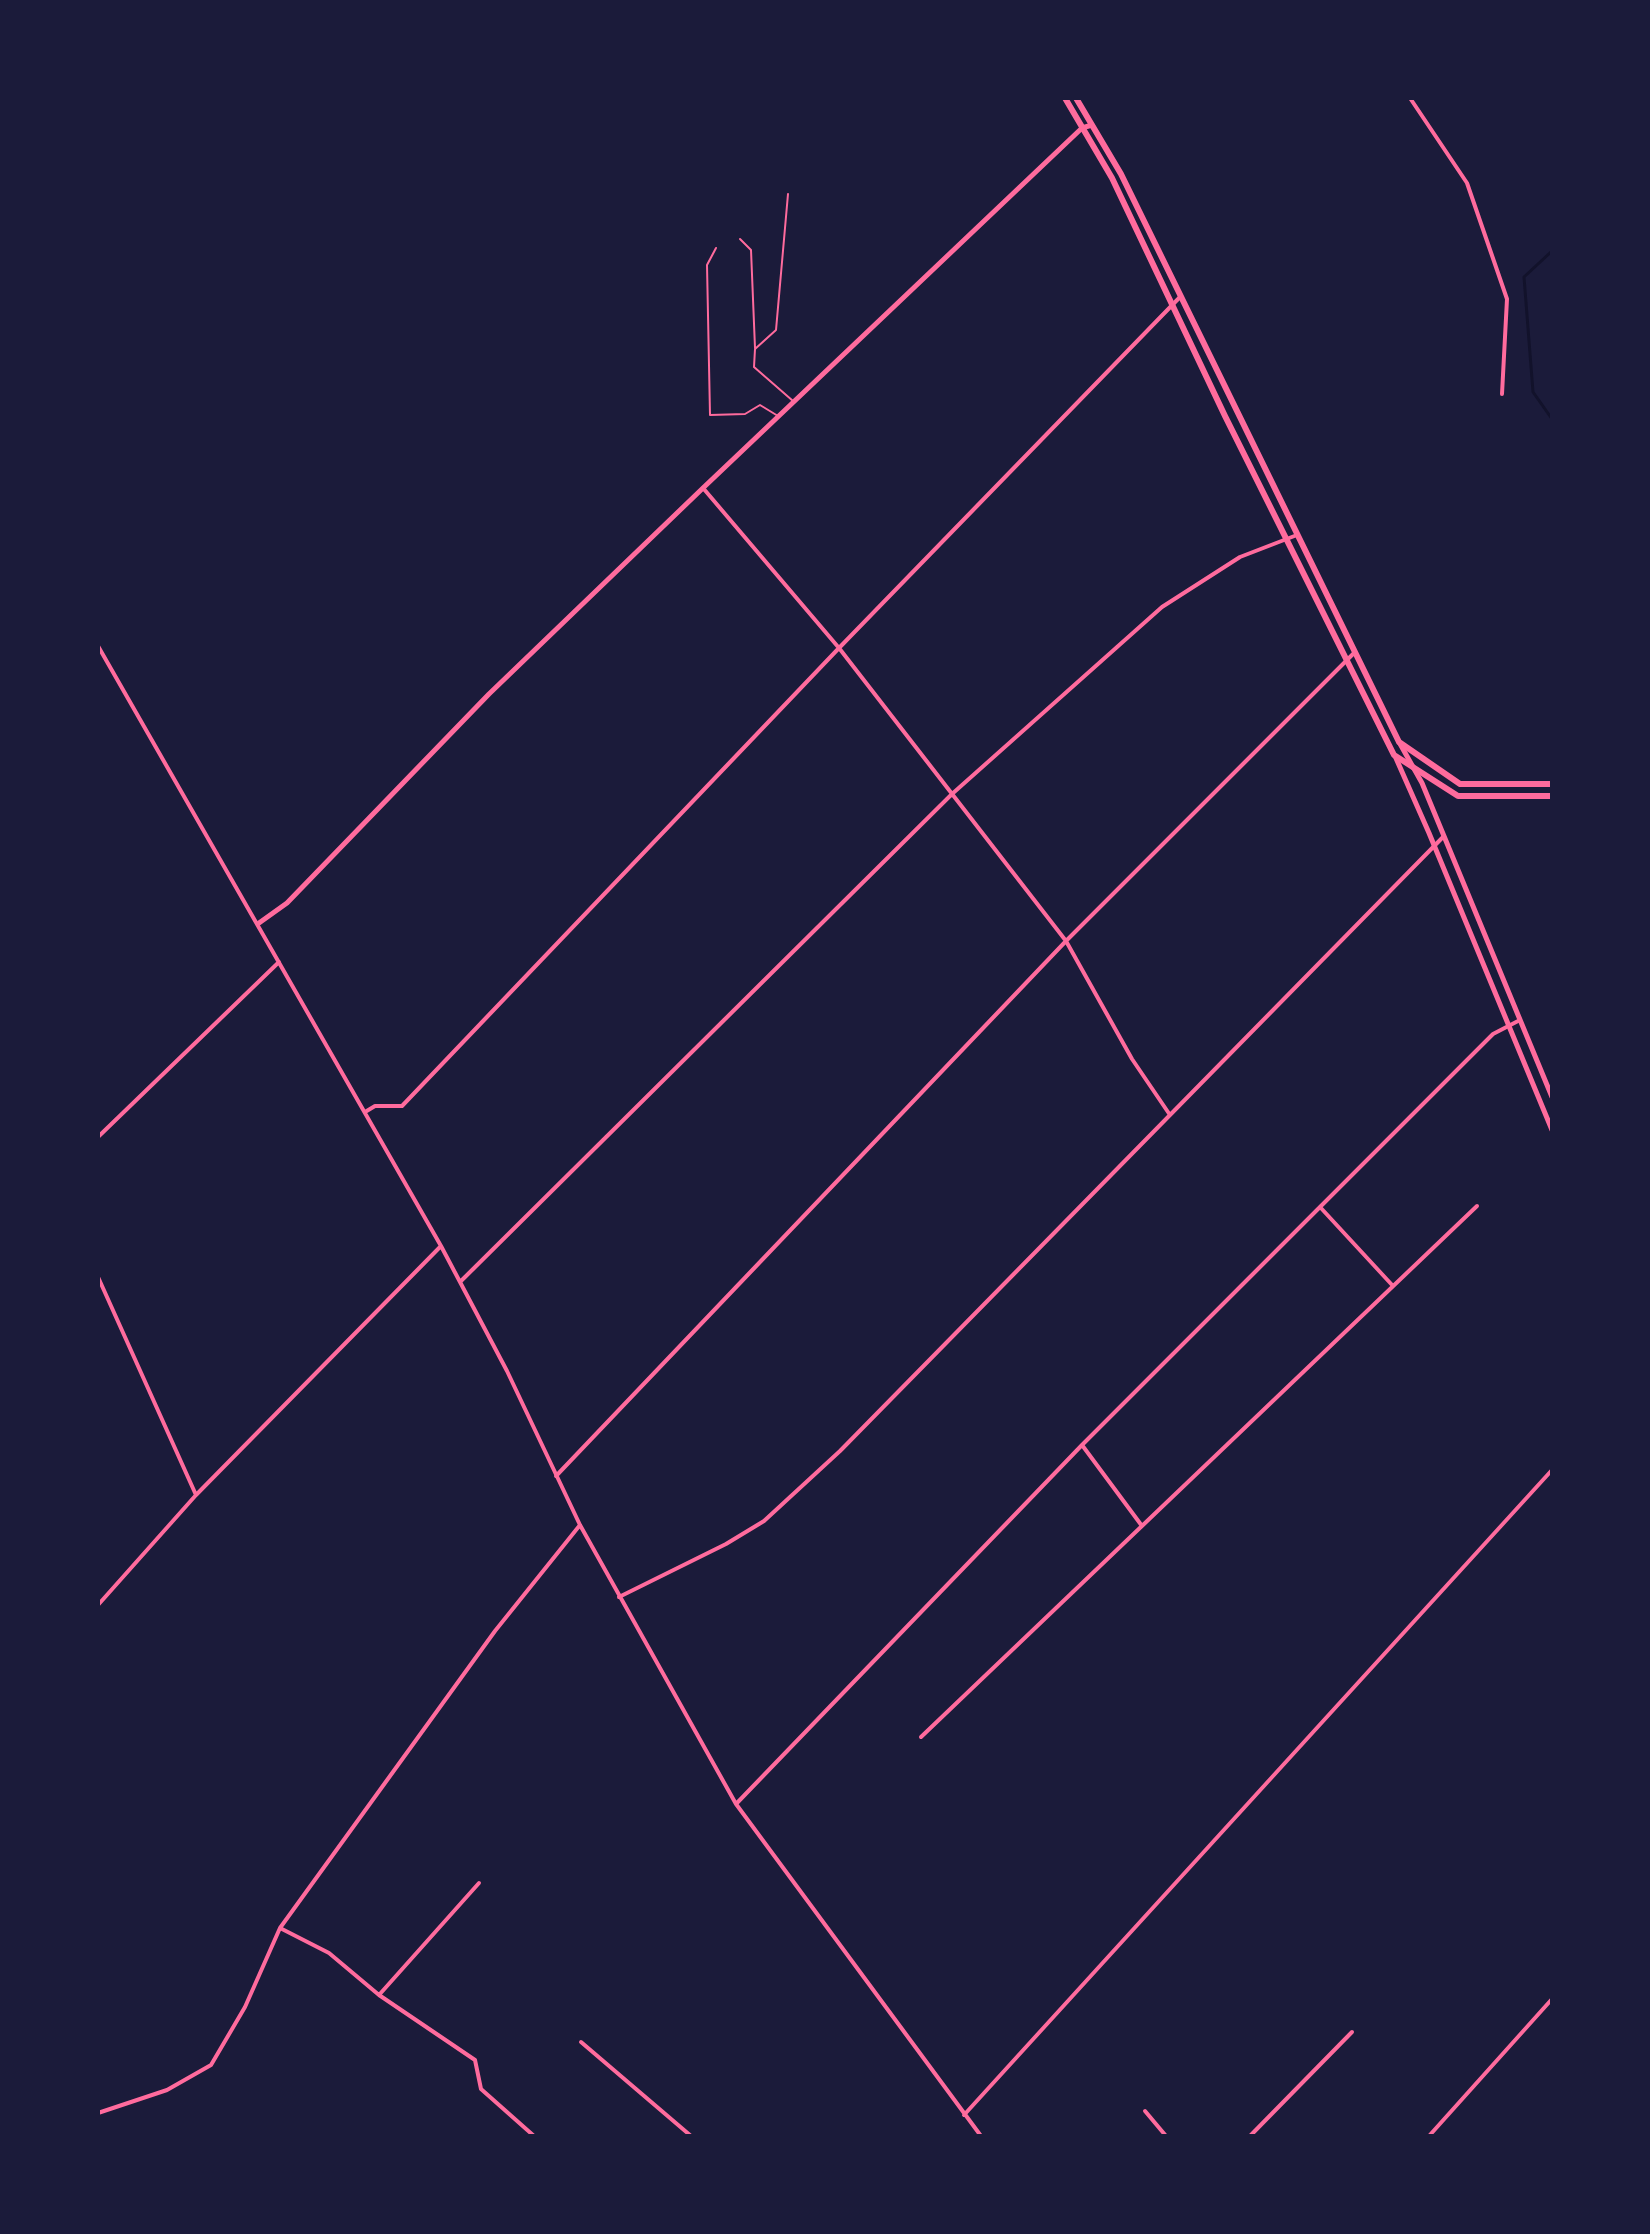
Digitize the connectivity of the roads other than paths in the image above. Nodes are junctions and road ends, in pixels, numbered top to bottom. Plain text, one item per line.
1 (1065, 98) edge
2 (1076, 98) edge
3 (1410, 98) edge
4 (1092, 125) junction
5 (1082, 128) junction
6 (788, 194) dead end
7 (740, 239) dead end
8 (716, 248) dead end
9 (1180, 297) junction
10 (1173, 304) junction
11 (755, 349) junction
12 (1502, 394) dead end
13 (794, 402) junction
14 (779, 417) junction
15 (703, 488) junction
16 (1297, 535) junction
17 (1287, 539) junction
18 (98, 646) edge
19 (839, 648) junction
20 (1355, 652) junction
21 (1347, 659) junction
22 (1399, 742) junction
23 (1394, 755) junction
24 (1414, 768) junction
25 (1552, 784) edge
26 (952, 794) junction
27 (1552, 796) edge
28 (1444, 836) junction
29 (1434, 846) junction
30 (259, 923) junction
31 (1066, 941) junction
32 (279, 962) junction
33 (1520, 1020) junction
34 (1510, 1025) junction
35 (1552, 1097) edge
36 (364, 1112) junction
37 (1170, 1115) junction
38 (1552, 1130) edge
39 (98, 1137) edge
40 (1477, 1206) dead end
41 (1320, 1207) junction
42 (441, 1246) junction
43 (98, 1277) edge
44 (461, 1281) junction
45 (1393, 1286) junction
46 (1082, 1445) junction
47 (1552, 1470) edge
48 (556, 1476) junction
49 (196, 1495) junction
50 (580, 1525) junction
51 (1142, 1526) junction
52 (619, 1597) junction
53 (98, 1605) edge
54 (921, 1737) dead end
55 (736, 1804) junction
56 (479, 1883) dead end
57 (280, 1928) junction
58 (379, 1995) junction
59 (1552, 1999) edge
60 (1352, 2032) dead end
61 (581, 2042) dead end
62 (1145, 2111) dead end
63 (98, 2113) edge
64 (964, 2115) junction
65 (534, 2136) edge
66 (691, 2136) edge
67 (981, 2136) edge
68 (1166, 2136) edge
69 (1250, 2136) edge
70 (1429, 2136) edge

1 - 5 main road
2 - 4 main road
3 - 12 street
4 - 5 street
4 - 9 main road
5 - 10 main road
5 - 13 street
6 - 11 lane
7 - 11 lane
8 - 14 lane
9 - 10 street
9 - 16 main road
10 - 17 main road
10 - 19 street
11 - 13 lane
13 - 14 street
14 - 15 street
15 - 19 street
15 - 30 street
16 - 17 street
16 - 20 main road
17 - 21 main road
17 - 26 street
18 - 30 street
19 - 26 street
19 - 36 street
20 - 21 street
20 - 22 main road
21 - 23 main road
21 - 31 street
22 - 24 street
22 - 25 main road
23 - 24 main road
23 - 29 street
24 - 27 main road
24 - 28 street
26 - 31 street
26 - 44 street
28 - 29 street
28 - 33 street
29 - 34 street
29 - 37 street
30 - 32 street
31 - 37 street
31 - 48 street
32 - 36 street
32 - 39 street
33 - 34 street
33 - 35 street
34 - 38 street
34 - 41 street
36 - 42 street
37 - 52 street
40 - 45 street
41 - 45 street
41 - 46 street
42 - 44 street
42 - 49 street
43 - 49 street
44 - 48 street
45 - 51 street
46 - 51 street
46 - 55 street
47 - 64 street
48 - 50 street
49 - 53 street
50 - 52 street
50 - 57 street
51 - 54 street
52 - 55 street
55 - 64 street
56 - 58 street
57 - 58 street
57 - 63 street
58 - 65 street
59 - 70 street
60 - 69 street
61 - 66 street
62 - 68 street
64 - 67 street

